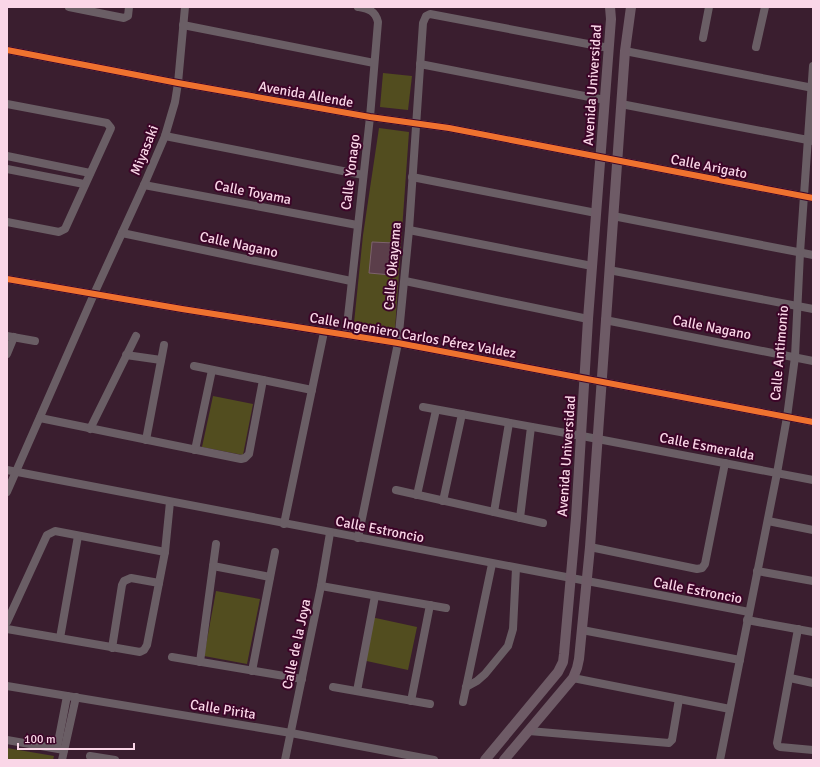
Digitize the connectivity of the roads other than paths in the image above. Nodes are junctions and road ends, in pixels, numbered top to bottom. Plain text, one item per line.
1 (69, 7) edge
2 (129, 7) edge
3 (185, 7) edge
4 (358, 7) edge
5 (610, 7) edge
6 (630, 7) edge
7 (709, 7) edge
8 (765, 7) edge
9 (80, 8) edge
10 (184, 25) junction
11 (703, 38) dead end
12 (756, 47) dead end
13 (609, 48) junction
14 (7, 50) edge
15 (625, 52) junction
16 (374, 62) junction
17 (420, 64) junction
18 (813, 66) edge
19 (178, 83) junction
20 (812, 88) edge
21 (605, 100) junction
22 (7, 104) edge
23 (621, 104) junction
24 (370, 117) junction
25 (416, 123) junction
26 (165, 136) junction
27 (810, 141) edge
28 (7, 156) edge
29 (601, 157) junction
30 (617, 161) junction
31 (7, 169) edge
32 (90, 173) junction
33 (363, 175) junction
34 (412, 178) junction
35 (84, 184) junction
36 (144, 185) junction
37 (804, 196) junction
38 (813, 198) edge
39 (596, 213) junction
40 (614, 216) junction
41 (7, 222) edge
42 (357, 225) junction
43 (409, 230) junction
44 (122, 233) junction
45 (800, 253) junction
46 (813, 255) edge
47 (592, 266) junction
48 (609, 270) junction
49 (7, 279) edge
50 (351, 281) junction
51 (404, 281) junction
52 (94, 294) junction
53 (797, 305) junction
54 (813, 309) edge
55 (588, 319) junction
56 (605, 320) junction
57 (324, 332) junction
58 (346, 335) junction
59 (136, 336) dead end
60 (10, 337) edge
61 (35, 341) dead end
62 (398, 343) junction
63 (164, 345) dead end
64 (7, 354) edge
65 (126, 355) junction
66 (795, 357) junction
67 (161, 360) junction
68 (813, 361) edge
69 (194, 366) dead end
70 (212, 370) junction
71 (584, 378) junction
72 (263, 380) junction
73 (601, 381) junction
74 (312, 390) junction
75 (423, 407) dead end
76 (436, 410) junction
77 (462, 414) junction
78 (787, 417) junction
79 (40, 418) junction
80 (813, 422) edge
81 (509, 423) junction
82 (531, 427) junction
83 (90, 429) junction
84 (582, 436) junction
85 (597, 438) junction
86 (146, 440) junction
87 (195, 450) junction
88 (725, 463) junction
89 (7, 470) edge
90 (17, 472) junction
91 (778, 473) junction
92 (813, 480) edge
93 (396, 490) dead end
94 (7, 492) edge
95 (417, 495) junction
96 (443, 501) junction
97 (170, 502) junction
98 (494, 512) junction
99 (520, 518) junction
100 (768, 521) junction
101 (543, 523) dead end
102 (284, 524) junction
103 (813, 530) edge
104 (330, 533) junction
105 (78, 536) junction
106 (358, 538) junction
107 (216, 544) dead end
108 (590, 547) junction
109 (165, 552) junction
110 (275, 552) dead end
111 (492, 564) junction
112 (213, 566) junction
113 (516, 568) junction
114 (757, 571) junction
115 (270, 578) junction
116 (570, 579) junction
117 (813, 581) edge
118 (586, 582) junction
119 (159, 584) junction
120 (321, 586) junction
121 (375, 596) junction
122 (430, 605) junction
123 (446, 608) dead end
124 (748, 616) junction
125 (7, 622) edge
126 (7, 629) edge
127 (798, 629) junction
128 (582, 630) junction
129 (813, 632) edge
130 (60, 638) junction
131 (112, 648) junction
132 (172, 657) dead end
133 (740, 660) junction
134 (200, 662) junction
135 (252, 670) junction
136 (572, 678) junction
137 (790, 678) junction
138 (302, 679) junction
139 (813, 683) edge
140 (7, 686) edge
141 (333, 687) dead end
142 (466, 687) junction
143 (357, 691) junction
144 (67, 696) junction
145 (76, 697) junction
146 (679, 699) junction
147 (411, 701) junction
148 (463, 702) dead end
149 (430, 704) dead end
150 (730, 709) junction
151 (529, 731) junction
152 (291, 734) junction
153 (7, 740) edge
154 (61, 749) junction
155 (813, 750) edge
156 (90, 756) dead end
157 (62, 760) edge
158 (113, 760) edge
159 (285, 760) edge
160 (434, 760) edge
161 (485, 760) edge
162 (504, 760) edge
163 (720, 760) edge

1 - 9 street
2 - 9 street
3 - 10 street, Miyasaki
4 - 16 street, Calle Yonago
5 - 13 main road, Avenida Universidad
6 - 15 main road
7 - 11 street
8 - 12 street
10 - 16 street
10 - 19 street, Miyasaki
13 - 17 street, Calle Okayama
13 - 21 main road, Avenida Universidad
14 - 19 street, Avenida Allende
15 - 20 street
15 - 23 main road
16 - 24 street, Calle Yonago
17 - 21 street
17 - 25 street, Calle Okayama
18 - 20 street, Calle Antimonio
19 - 24 street, Avenida Allende
19 - 26 street, Miyasaki
20 - 27 street, Calle Antimonio
21 - 29 main road, Avenida Universidad
22 - 32 street
23 - 27 street
23 - 30 main road
24 - 25 street, Avenida Allende
24 - 33 street, Calle Yonago
25 - 29 street, Avenida Allende
25 - 34 street, Calle Okayama
26 - 33 street
26 - 36 street, Miyasaki
27 - 37 street, Calle Antimonio
28 - 32 street
29 - 30 street, Calle Arigato
29 - 39 main road, Avenida Universidad
30 - 37 street, Calle Arigato
30 - 40 main road
31 - 35 street
32 - 35 street
33 - 42 street, Calle Yonago
34 - 39 street
34 - 43 street, Calle Okayama
35 - 41 street
36 - 42 street, Calle Toyama
36 - 44 street, Miyasaki
37 - 38 street, Calle Arigato
37 - 45 street, Calle Antimonio
39 - 47 main road, Avenida Universidad
40 - 45 street
40 - 48 main road
42 - 50 street, Calle Yonago
43 - 47 street
43 - 51 street, Calle Okayama
44 - 50 street, Calle Nagano
44 - 52 street, Miyasaki
45 - 46 street
45 - 53 street, Calle Antimonio
47 - 55 main road, Avenida Universidad
48 - 53 street
48 - 56 main road
49 - 52 street, Calle Ingeniero Carlos Pérez Valdez
50 - 58 street, Calle Yonago
51 - 55 street
51 - 62 street, Calle Okayama
52 - 57 street, Calle Ingeniero Carlos Pérez Valdez
52 - 79 street, Miyasaki
53 - 54 street
53 - 66 street, Calle Antimonio
55 - 71 main road, Avenida Universidad
56 - 66 street, Calle Nagano
56 - 73 main road
57 - 58 street, Calle Ingeniero Carlos Pérez Valdez
57 - 74 street
58 - 62 street, Calle Ingeniero Carlos Pérez Valdez
59 - 65 street
60 - 61 street
60 - 64 street
62 - 71 street, Calle Ingeniero Carlos Pérez Valdez
62 - 106 street, Calle Okayama
63 - 67 street
65 - 67 street
65 - 83 street
66 - 68 street, Calle Nagano
66 - 78 street, Calle Antimonio
67 - 86 street
69 - 70 street
70 - 72 street
70 - 87 street
71 - 73 street, Calle Ingeniero Carlos Pérez Valdez
71 - 84 main road, Avenida Universidad
72 - 74 street
72 - 87 street
73 - 78 street, Calle Ingeniero Carlos Pérez Valdez
73 - 85 main road
74 - 102 street
75 - 76 street, Calle Esmeralda
76 - 77 street, Calle Esmeralda
76 - 95 street
77 - 81 street, Calle Esmeralda
77 - 96 street
78 - 80 street, Calle Ingeniero Carlos Pérez Valdez
78 - 91 street, Calle Antimonio
79 - 83 street
79 - 90 street, Miyasaki
81 - 82 street, Calle Esmeralda
81 - 98 street
82 - 84 street, Calle Esmeralda
82 - 99 street
83 - 86 street
84 - 85 street, Calle Esmeralda
84 - 116 main road, Avenida Universidad
85 - 88 street, Calle Esmeralda
85 - 108 main road
86 - 87 street
88 - 91 street, Calle Esmeralda
88 - 108 street
89 - 90 street, Calle Estroncio
90 - 94 street, Miyasaki
90 - 97 street, Calle Estroncio
91 - 92 street, Calle Esmeralda
91 - 100 street, Calle Antimonio
93 - 95 street
95 - 96 street
96 - 98 street
97 - 102 street, Calle Estroncio
97 - 109 street
98 - 99 street
99 - 101 street
100 - 103 street
100 - 114 street, Calle Antimonio
102 - 104 street, Calle Estroncio
104 - 106 street, Calle Estroncio
104 - 120 street, Calle de la Joya
105 - 109 street
105 - 125 street
105 - 130 street
106 - 111 street, Calle Estroncio
107 - 112 street
108 - 118 main road
109 - 119 street
110 - 115 street
111 - 113 street, Calle Estroncio
111 - 142 street
112 - 115 street
112 - 134 street
113 - 116 street, Calle Estroncio
113 - 142 street
114 - 117 street
114 - 124 street, Calle Antimonio
115 - 135 street
116 - 118 street, Calle Estroncio
116 - 161 main road, Avenida Universidad
118 - 124 street, Calle Estroncio
118 - 128 main road
119 - 131 street
119 - 131 street
120 - 121 street
120 - 138 street, Calle de la Joya
121 - 122 street
121 - 143 street
122 - 123 street
122 - 147 street
124 - 127 street, Calle Estroncio
124 - 133 street, Calle Antimonio
126 - 130 street
127 - 129 street, Calle Estroncio
127 - 137 street
128 - 133 street
128 - 136 main road
130 - 131 street
132 - 134 street
133 - 150 street, Calle Antimonio
134 - 135 street
135 - 138 street
136 - 146 street
136 - 151 main road
137 - 139 street
137 - 155 street
138 - 152 street, Calle de la Joya
140 - 144 street, Calle Pirita
141 - 143 street
142 - 148 street
143 - 147 street
144 - 145 street, Calle Pirita
144 - 154 street
145 - 152 street, Calle Pirita
145 - 154 street
146 - 150 street
146 - 151 street
147 - 149 street
150 - 163 street, Calle Antimonio
151 - 162 main road
152 - 159 street, Calle de la Joya
152 - 160 street, Calle Pirita
153 - 154 street
154 - 157 street
156 - 158 street

